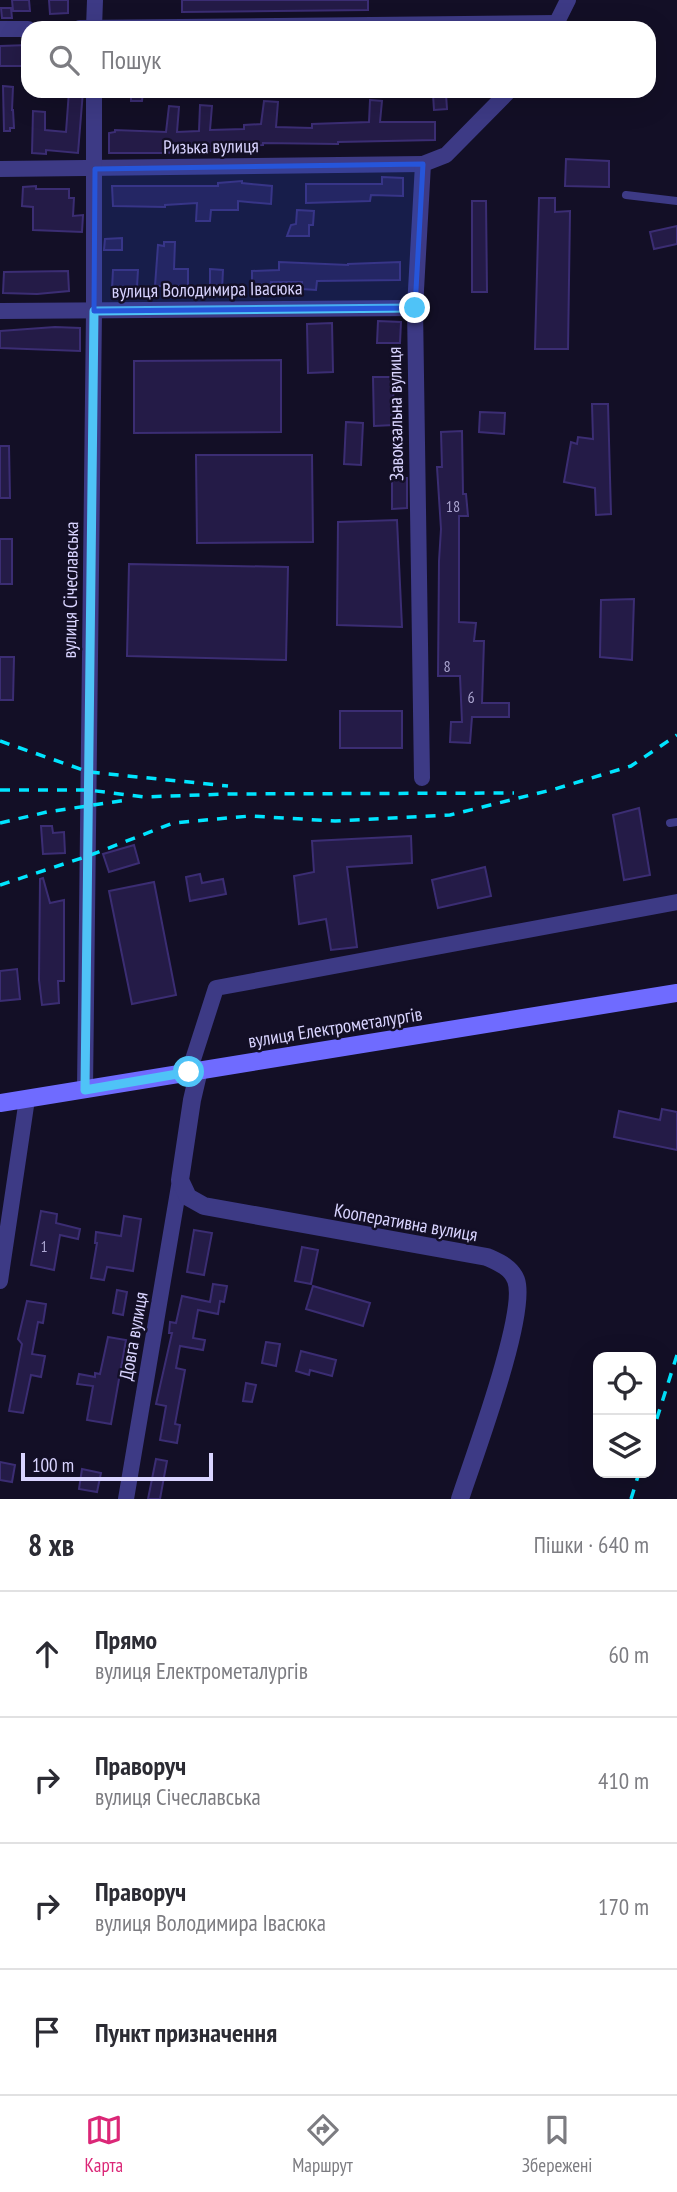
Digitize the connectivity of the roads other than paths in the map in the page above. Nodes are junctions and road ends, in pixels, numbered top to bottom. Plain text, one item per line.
1 (95, 0) edge
2 (568, 0) edge
3 (94, 21) edge
4 (558, 21) edge
5 (0, 29) edge
6 (21, 29) edge
7 (94, 98) edge
8 (502, 98) edge
9 (423, 164) junction
10 (0, 169) edge
11 (95, 169) junction
12 (626, 195) dead end
13 (677, 201) edge
14 (415, 308) junction
15 (0, 311) edge
16 (94, 311) junction
17 (422, 778) dead end
18 (677, 902) edge
19 (677, 993) edge
20 (194, 1071) junction
21 (85, 1090) junction
22 (27, 1099) junction
23 (0, 1103) edge
24 (180, 1180) junction
25 (0, 1281) edge
26 (126, 1499) edge
27 (460, 1499) edge

1 - 3 street
2 - 4 street
5 - 6 street
7 - 11 street, вулиця Січеславська
8 - 9 street
9 - 11 street, Ризька вулиця
9 - 14 street, Завокзальна вулиця
10 - 11 street, Ризька вулиця
11 - 16 street, вулиця Січеславська
12 - 13 lane
14 - 16 street, вулиця Володимира Івасюка
14 - 17 street, Завокзальна вулиця
15 - 16 street, вулиця Володимира Івасюка
16 - 21 street, вулиця Січеславська
18 - 20 street
19 - 20 main road, вулиця Електрометалургів
20 - 21 main road, вулиця Електрометалургів
20 - 24 street
21 - 22 main road, вулиця Електрометалургів
22 - 23 main road, вулиця Електрометалургів
22 - 25 street
24 - 26 street, Довга вулиця
24 - 27 street, Кооперативна вулиця

